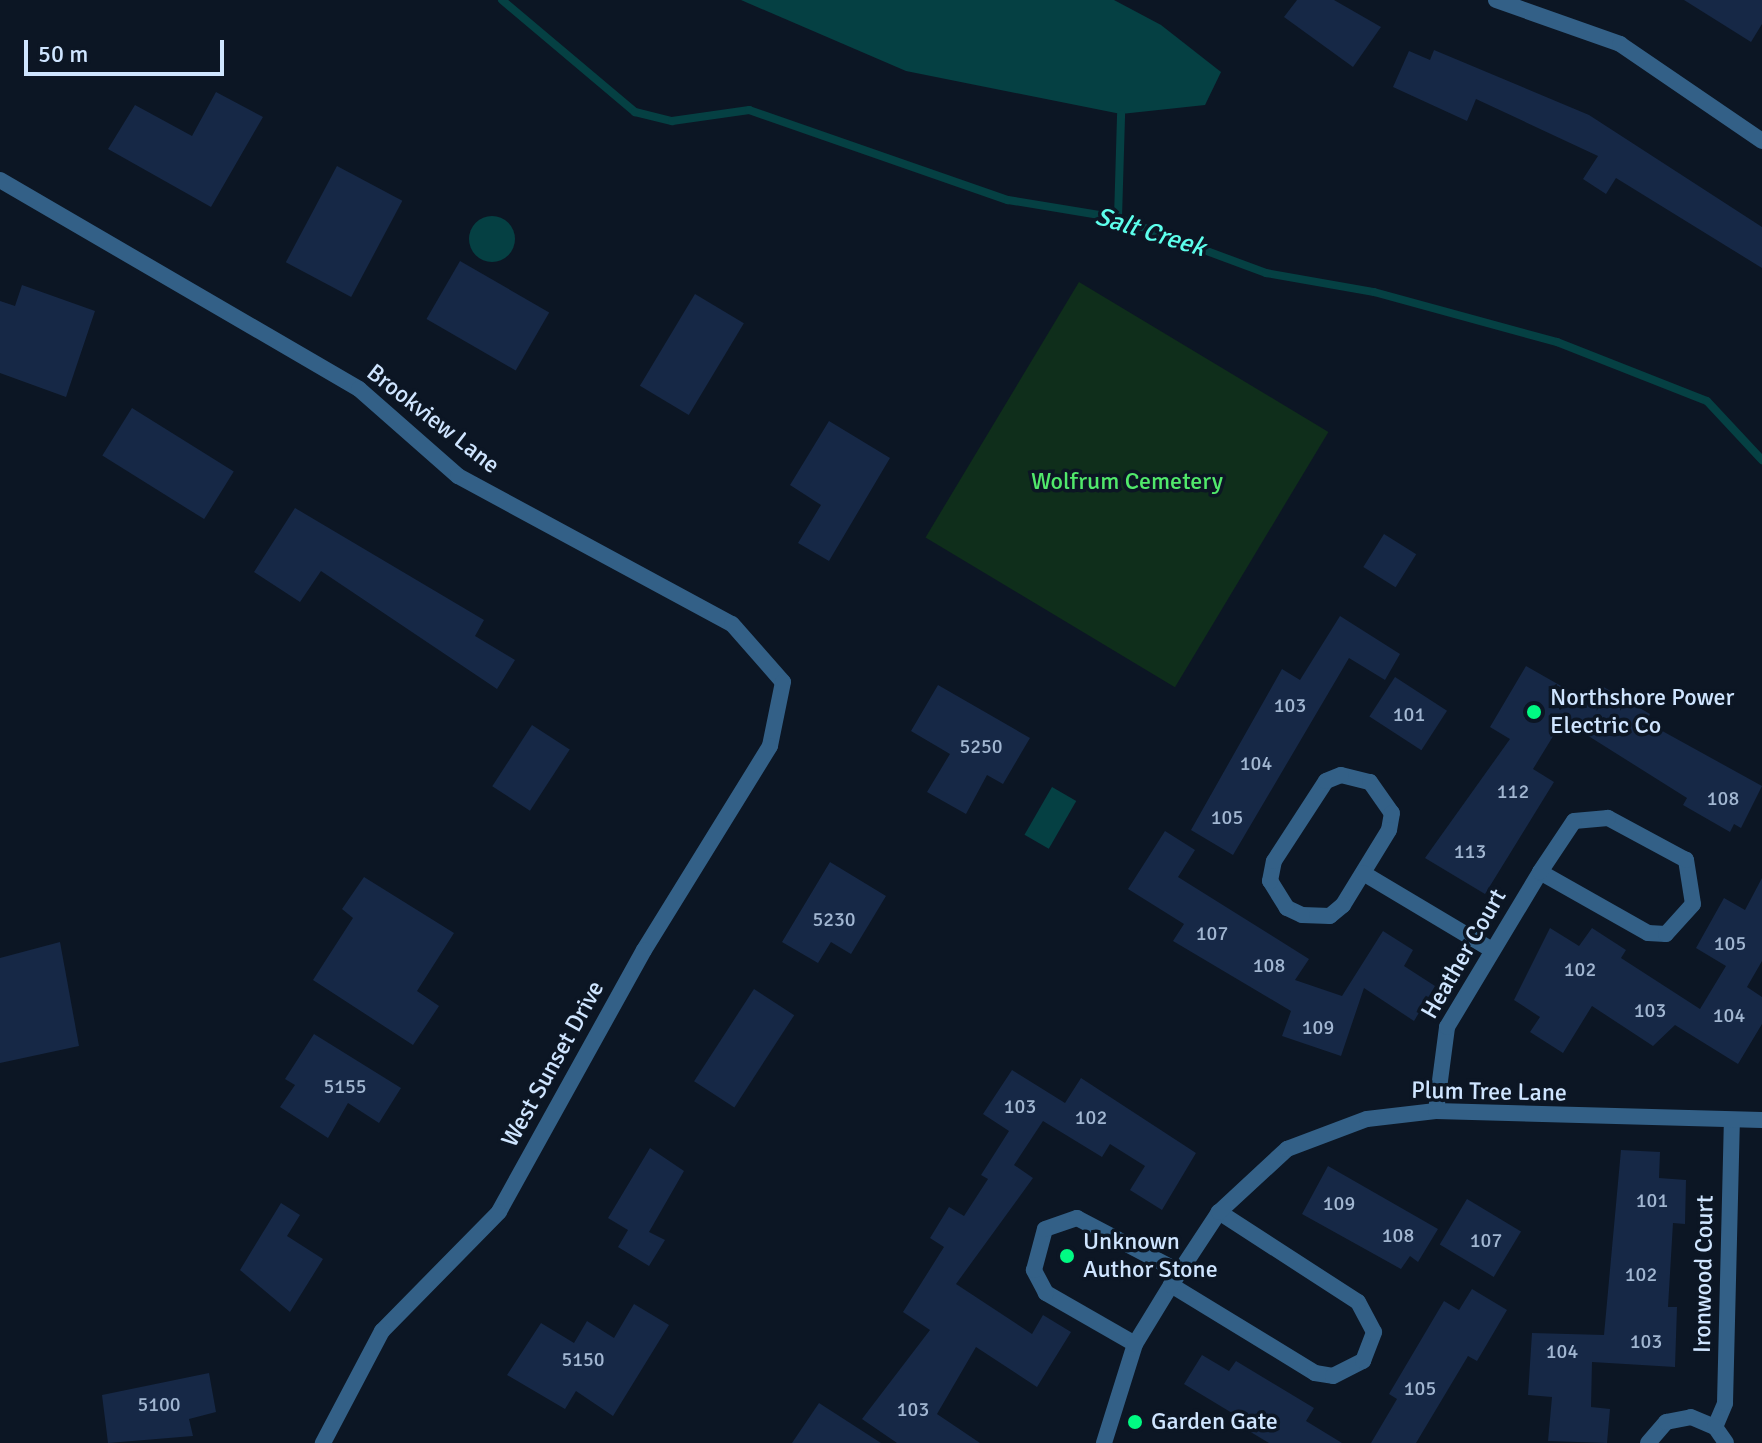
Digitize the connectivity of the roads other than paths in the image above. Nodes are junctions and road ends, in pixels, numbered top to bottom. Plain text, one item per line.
1 (1496, 0) edge
2 (1762, 141) edge
3 (0, 180) edge
4 (783, 682) joint
5 (1540, 872) junction
6 (1363, 873) junction
7 (1489, 948) junction
8 (1436, 1111) junction
9 (1732, 1120) junction
10 (1762, 1120) edge
11 (1219, 1212) junction
12 (1176, 1278) junction
13 (1135, 1344) junction
14 (1715, 1427) junction
15 (323, 1443) edge
16 (1104, 1443) edge
17 (1648, 1443) edge
18 (1726, 1443) edge

1 - 2 street
3 - 4 street, Brookview Lane
4 - 15 street, West Sunset Drive
5 - 5 street, Heather Court
5 - 7 street, Heather Court
6 - 6 street
6 - 7 street
7 - 8 street, Heather Court
8 - 9 street, Plum Tree Lane
8 - 11 street, Plum Tree Lane
9 - 10 street, Plum Tree Lane
9 - 14 street, Ironwood Court
11 - 12 street, Plum Tree Lane
11 - 12 street
12 - 13 street, Plum Tree Lane
12 - 13 street
13 - 16 street, Plum Tree Lane
14 - 17 street
14 - 18 street

